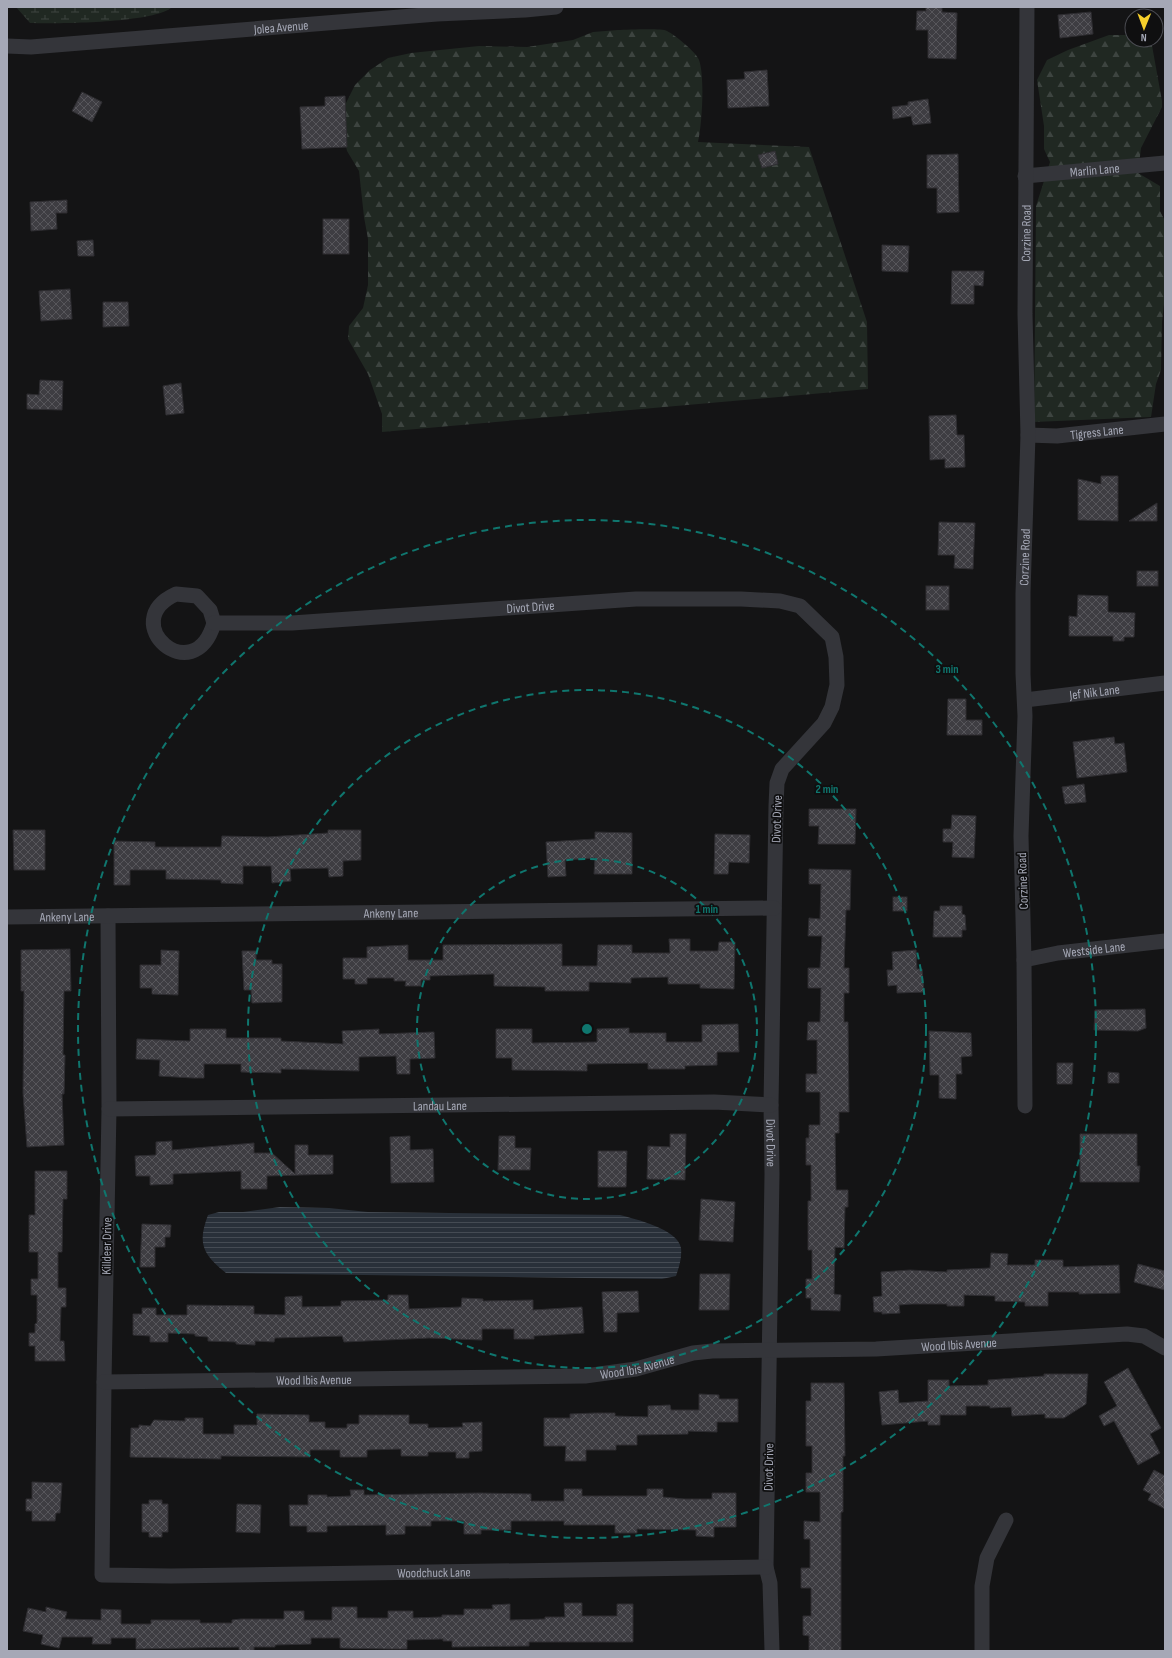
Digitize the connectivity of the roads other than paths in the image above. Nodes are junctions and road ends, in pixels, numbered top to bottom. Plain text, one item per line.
1 (556, 7) edge
2 (1026, 7) edge
3 (7, 46) edge
4 (1165, 162) edge
5 (1025, 176) junction
6 (1165, 424) edge
7 (1028, 435) junction
8 (214, 623) dead end
9 (1165, 683) edge
10 (1025, 700) junction
11 (774, 908) junction
12 (108, 916) junction
13 (7, 917) edge
14 (1165, 941) edge
15 (1024, 960) junction
16 (771, 1105) junction
17 (1025, 1106) dead end
18 (109, 1109) junction
19 (1165, 1348) edge
20 (770, 1351) junction
21 (104, 1382) junction
22 (1006, 1520) dead end
23 (766, 1567) junction
24 (102, 1575) joint
25 (772, 1651) edge
26 (982, 1651) edge

1 - 3 street, Jolea Avenue
2 - 5 street, Corzine Road
4 - 5 street, Marlin Lane
5 - 7 street, Corzine Road
6 - 7 street, Tigress Lane
7 - 10 street, Corzine Road
8 - 11 street, Divot Drive
9 - 10 street, Jef Nik Lane
10 - 15 street, Corzine Road
11 - 12 street, Ankeny Lane
11 - 16 street, Divot Drive
12 - 13 street, Ankeny Lane
12 - 18 street, Killdeer Drive
14 - 15 street, Westside Lane
15 - 17 street, Corzine Road
16 - 18 street, Landau Lane
16 - 20 street, Divot Drive
18 - 21 street, Killdeer Drive
19 - 20 street, Wood Ibis Avenue
20 - 21 street, Wood Ibis Avenue
20 - 23 street, Divot Drive
21 - 24 street, Killdeer Drive
22 - 26 street
23 - 24 street, Woodchuck Lane
23 - 25 street, Divot Drive

